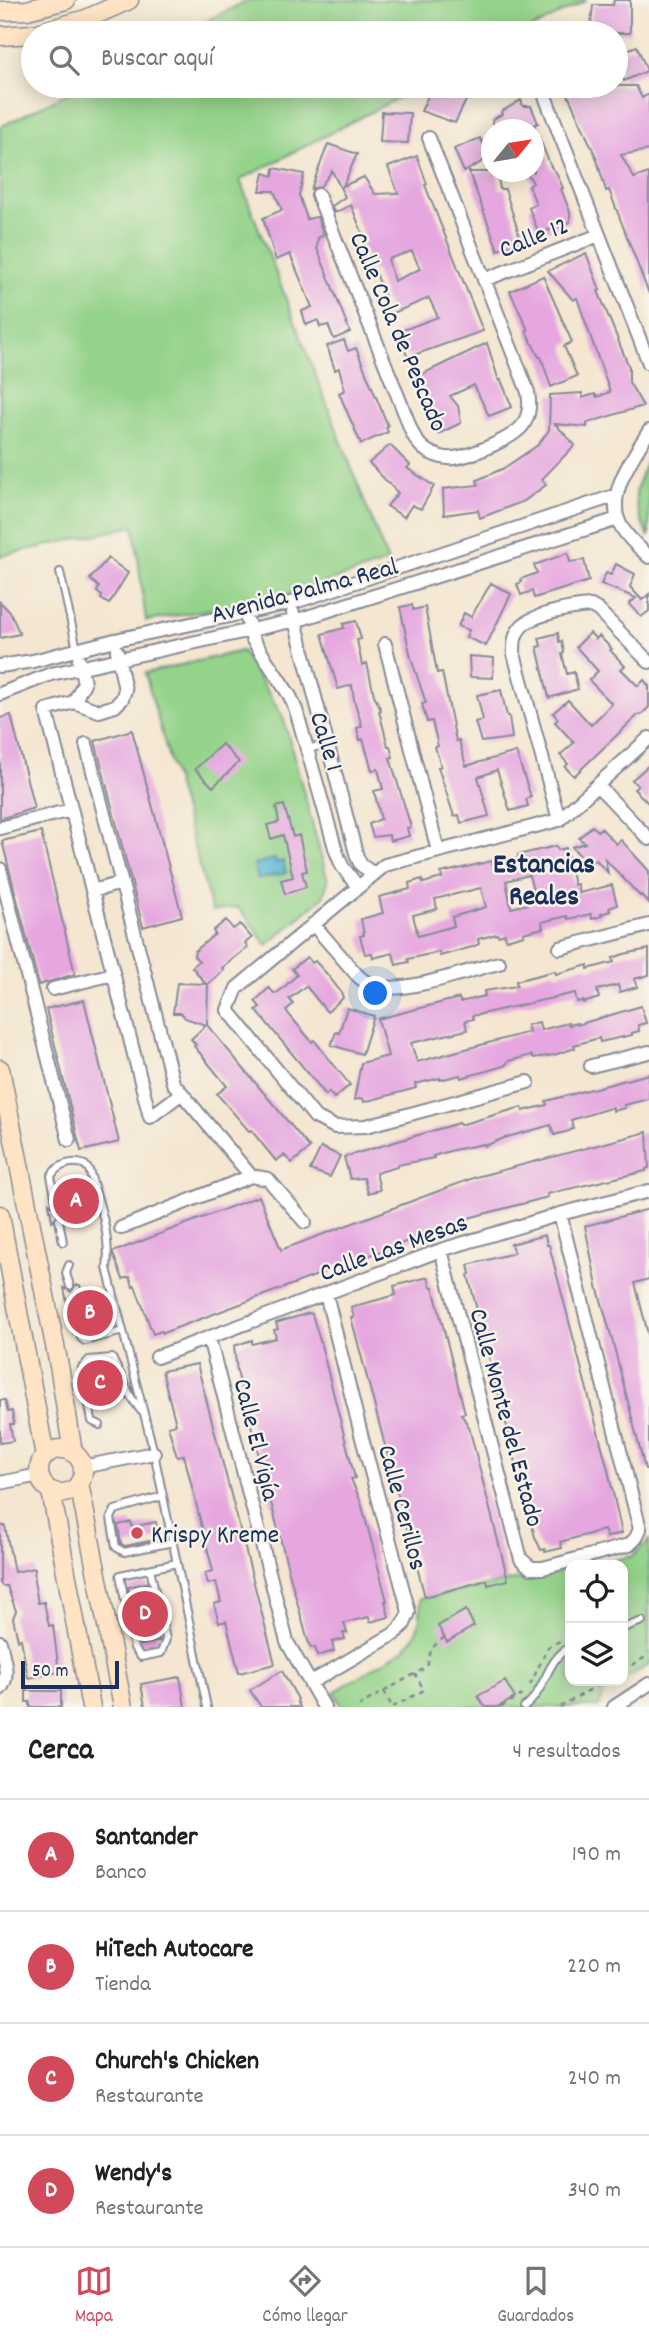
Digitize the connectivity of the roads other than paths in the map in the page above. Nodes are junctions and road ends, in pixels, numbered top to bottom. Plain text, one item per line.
1 (66, 0) edge
2 (129, 0) edge
3 (0, 11) edge
4 (79, 21) edge
5 (21, 35) edge
6 (0, 36) edge
7 (546, 98) edge
8 (429, 138) dead end
9 (318, 195) dead end
10 (599, 235) junction
11 (484, 280) junction
12 (649, 363) edge
13 (649, 431) edge
14 (617, 495) junction
15 (618, 519) junction
16 (649, 557) edge
17 (60, 572) dead end
18 (290, 603) junction
19 (245, 612) junction
20 (295, 621) junction
21 (250, 631) junction
22 (115, 640) junction
23 (385, 644) dead end
24 (77, 649) junction
25 (119, 659) junction
26 (649, 662) edge
27 (0, 666) edge
28 (81, 668) junction
29 (0, 694) edge
30 (74, 702) junction
31 (649, 738) edge
32 (86, 744) dead end
33 (328, 744) junction
34 (307, 749) junction
35 (598, 786) junction
36 (71, 810) junction
37 (559, 820) junction
38 (0, 828) edge
39 (649, 839) edge
40 (438, 851) junction
41 (0, 869) edge
42 (374, 874) junction
43 (122, 883) junction
44 (358, 887) junction
45 (92, 891) junction
46 (313, 924) junction
47 (649, 925) edge
48 (560, 948) dead end
49 (499, 962) dead end
50 (113, 974) junction
51 (52, 989) dead end
52 (649, 1052) edge
53 (591, 1066) dead end
54 (0, 1069) edge
55 (527, 1082) dead end
56 (181, 1093) junction
57 (69, 1140) dead end
58 (251, 1176) junction
59 (649, 1191) edge
60 (56, 1201) dead end
61 (560, 1214) junction
62 (0, 1215) edge
63 (60, 1220) dead end
64 (305, 1222) dead end
65 (121, 1228) dead end
66 (63, 1242) dead end
67 (441, 1250) junction
68 (69, 1265) dead end
69 (70, 1286) dead end
70 (326, 1294) junction
71 (80, 1331) dead end
72 (123, 1331) junction
73 (209, 1338) junction
74 (158, 1357) dead end
75 (145, 1415) junction
76 (100, 1425) dead end
77 (154, 1453) junction
78 (46, 1456) junction
79 (78, 1468) junction
80 (39, 1475) junction
81 (0, 1483) edge
82 (51, 1491) junction
83 (163, 1496) junction
84 (173, 1542) junction
85 (177, 1563) junction
86 (150, 1569) junction
87 (642, 1621) dead end
88 (628, 1626) edge
89 (0, 1642) edge
90 (565, 1651) edge
91 (310, 1683) junction
92 (649, 1684) edge
93 (0, 1689) edge
94 (90, 1707) edge
95 (123, 1707) edge
96 (207, 1707) edge
97 (324, 1707) edge
98 (524, 1707) edge
99 (614, 1707) edge

1 - 3 main road
2 - 4 main road
5 - 6 main road
7 - 10 street
8 - 11 street, Calle Cola de Pescado
9 - 11 street, Calle Cola de Pescado
10 - 11 street, Calle 12
10 - 12 street
13 - 14 street
14 - 15 street
14 - 18 street, Avenida Palma Real
15 - 16 street
15 - 20 street, Avenida Palma Real
17 - 24 lane
18 - 19 street, Avenida Palma Real
18 - 20 street, Calle 1
19 - 21 street, Calle 1
19 - 22 street, Avenida Palma Real
20 - 21 street, Avenida Palma Real
20 - 33 street, Calle 1
21 - 25 street, Avenida Palma Real
21 - 34 street, Calle 1
22 - 24 street, Avenida Palma Real
22 - 25 street
23 - 40 street
24 - 27 street, Avenida Palma Real
24 - 28 street
25 - 28 street, Avenida Palma Real
25 - 30 street
26 - 37 street
28 - 29 street, Avenida Palma Real
28 - 30 street
30 - 36 street
31 - 35 street
32 - 43 street
33 - 34 lane
33 - 42 street, Calle 1
34 - 44 street, Calle 1
35 - 37 street
35 - 39 street
36 - 38 street
36 - 45 street
37 - 40 street
40 - 42 street
41 - 57 street
42 - 44 street
43 - 45 street
43 - 56 street
44 - 46 street
45 - 50 street
46 - 49 street
46 - 55 street
47 - 48 street
50 - 51 street
50 - 56 street
52 - 53 street
54 - 79 main road
56 - 58 street
58 - 64 street
58 - 65 street
59 - 61 street, Calle Las Mesas
60 - 72 lane
61 - 67 street, Calle Las Mesas
61 - 67 street, Calle Monte del Estado
62 - 78 main road
63 - 66 lane
67 - 70 street, Calle Las Mesas
68 - 69 lane
70 - 73 street, Calle Las Mesas
70 - 91 street, Calle Cerillos
71 - 72 lane
72 - 75 lane
73 - 74 street, Calle Las Mesas
73 - 91 street, Calle El Vigía
75 - 76 lane
75 - 77 lane
77 - 79 street
77 - 83 lane
78 - 79 main road
78 - 80 main road
79 - 82 main road
79 - 95 main road
80 - 81 street
80 - 82 main road
82 - 94 main road
83 - 84 lane
83 - 84 lane
84 - 85 lane
85 - 86 lane
85 - 96 lane
86 - 86 lane
87 - 88 lane
89 - 93 street
90 - 98 lane
91 - 97 street, Calle El Vigía
92 - 99 street

